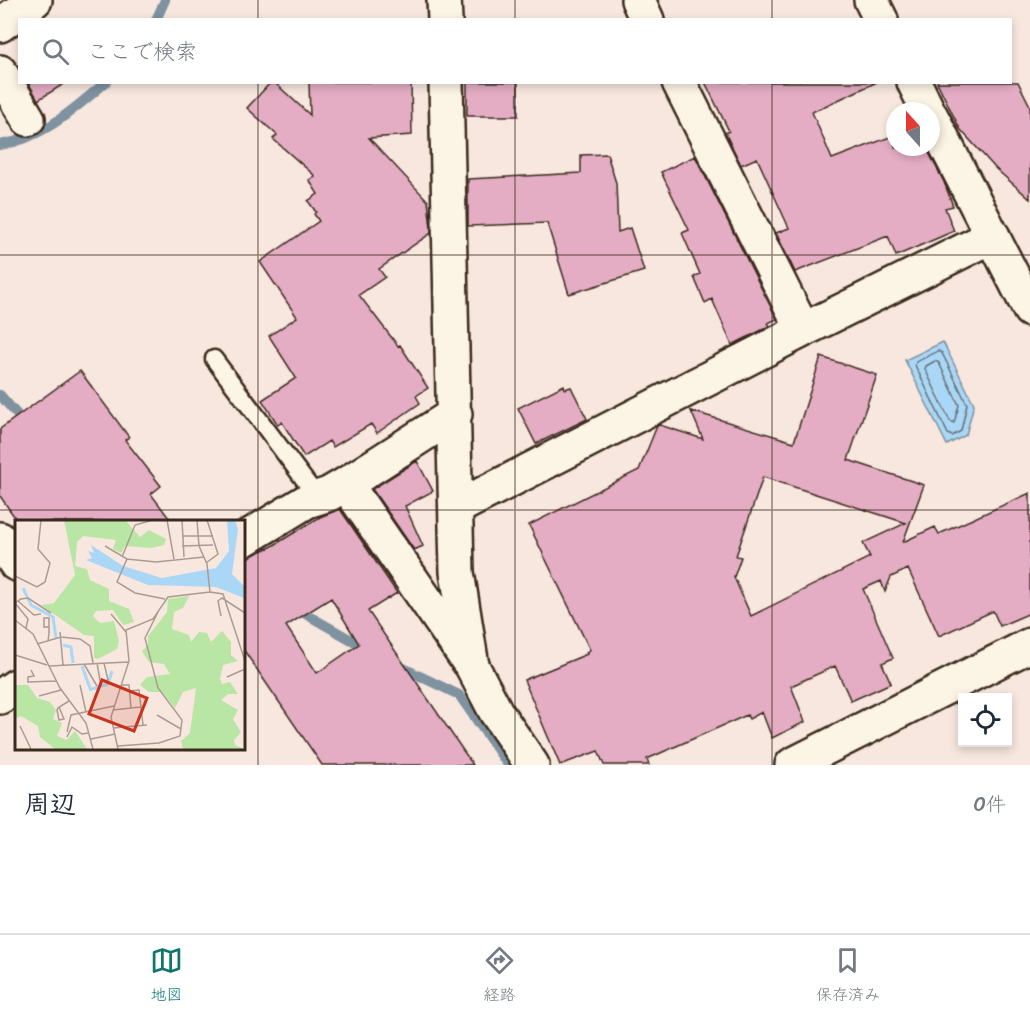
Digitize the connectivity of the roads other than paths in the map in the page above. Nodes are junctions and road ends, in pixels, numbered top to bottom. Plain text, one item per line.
1 (35, 0) edge
2 (444, 0) edge
3 (638, 0) edge
4 (871, 0) edge
5 (445, 18) edge
6 (646, 18) edge
7 (880, 18) edge
8 (0, 25) edge
9 (0, 72) edge
10 (447, 84) edge
11 (680, 84) edge
12 (915, 84) edge
13 (924, 102) edge
14 (28, 119) dead end
15 (940, 133) edge
16 (993, 236) junction
17 (1030, 310) edge
18 (803, 330) junction
19 (214, 359) dead end
20 (455, 414) junction
21 (332, 491) junction
22 (456, 508) junction
23 (0, 539) edge
24 (244, 539) edge
25 (15, 562) edge
26 (1030, 645) edge
27 (472, 666) junction
28 (15, 687) edge
29 (0, 697) edge
30 (532, 765) edge
31 (792, 765) edge

1 - 8 street
2 - 5 street
3 - 6 street
4 - 7 street
9 - 14 street
10 - 20 street
11 - 18 street
12 - 13 street
15 - 16 street
16 - 17 street
16 - 18 street
18 - 22 street
19 - 21 lane
20 - 21 street
20 - 22 street
21 - 24 street
21 - 27 street
22 - 27 street
23 - 25 street
26 - 31 street
27 - 30 street
28 - 29 street

